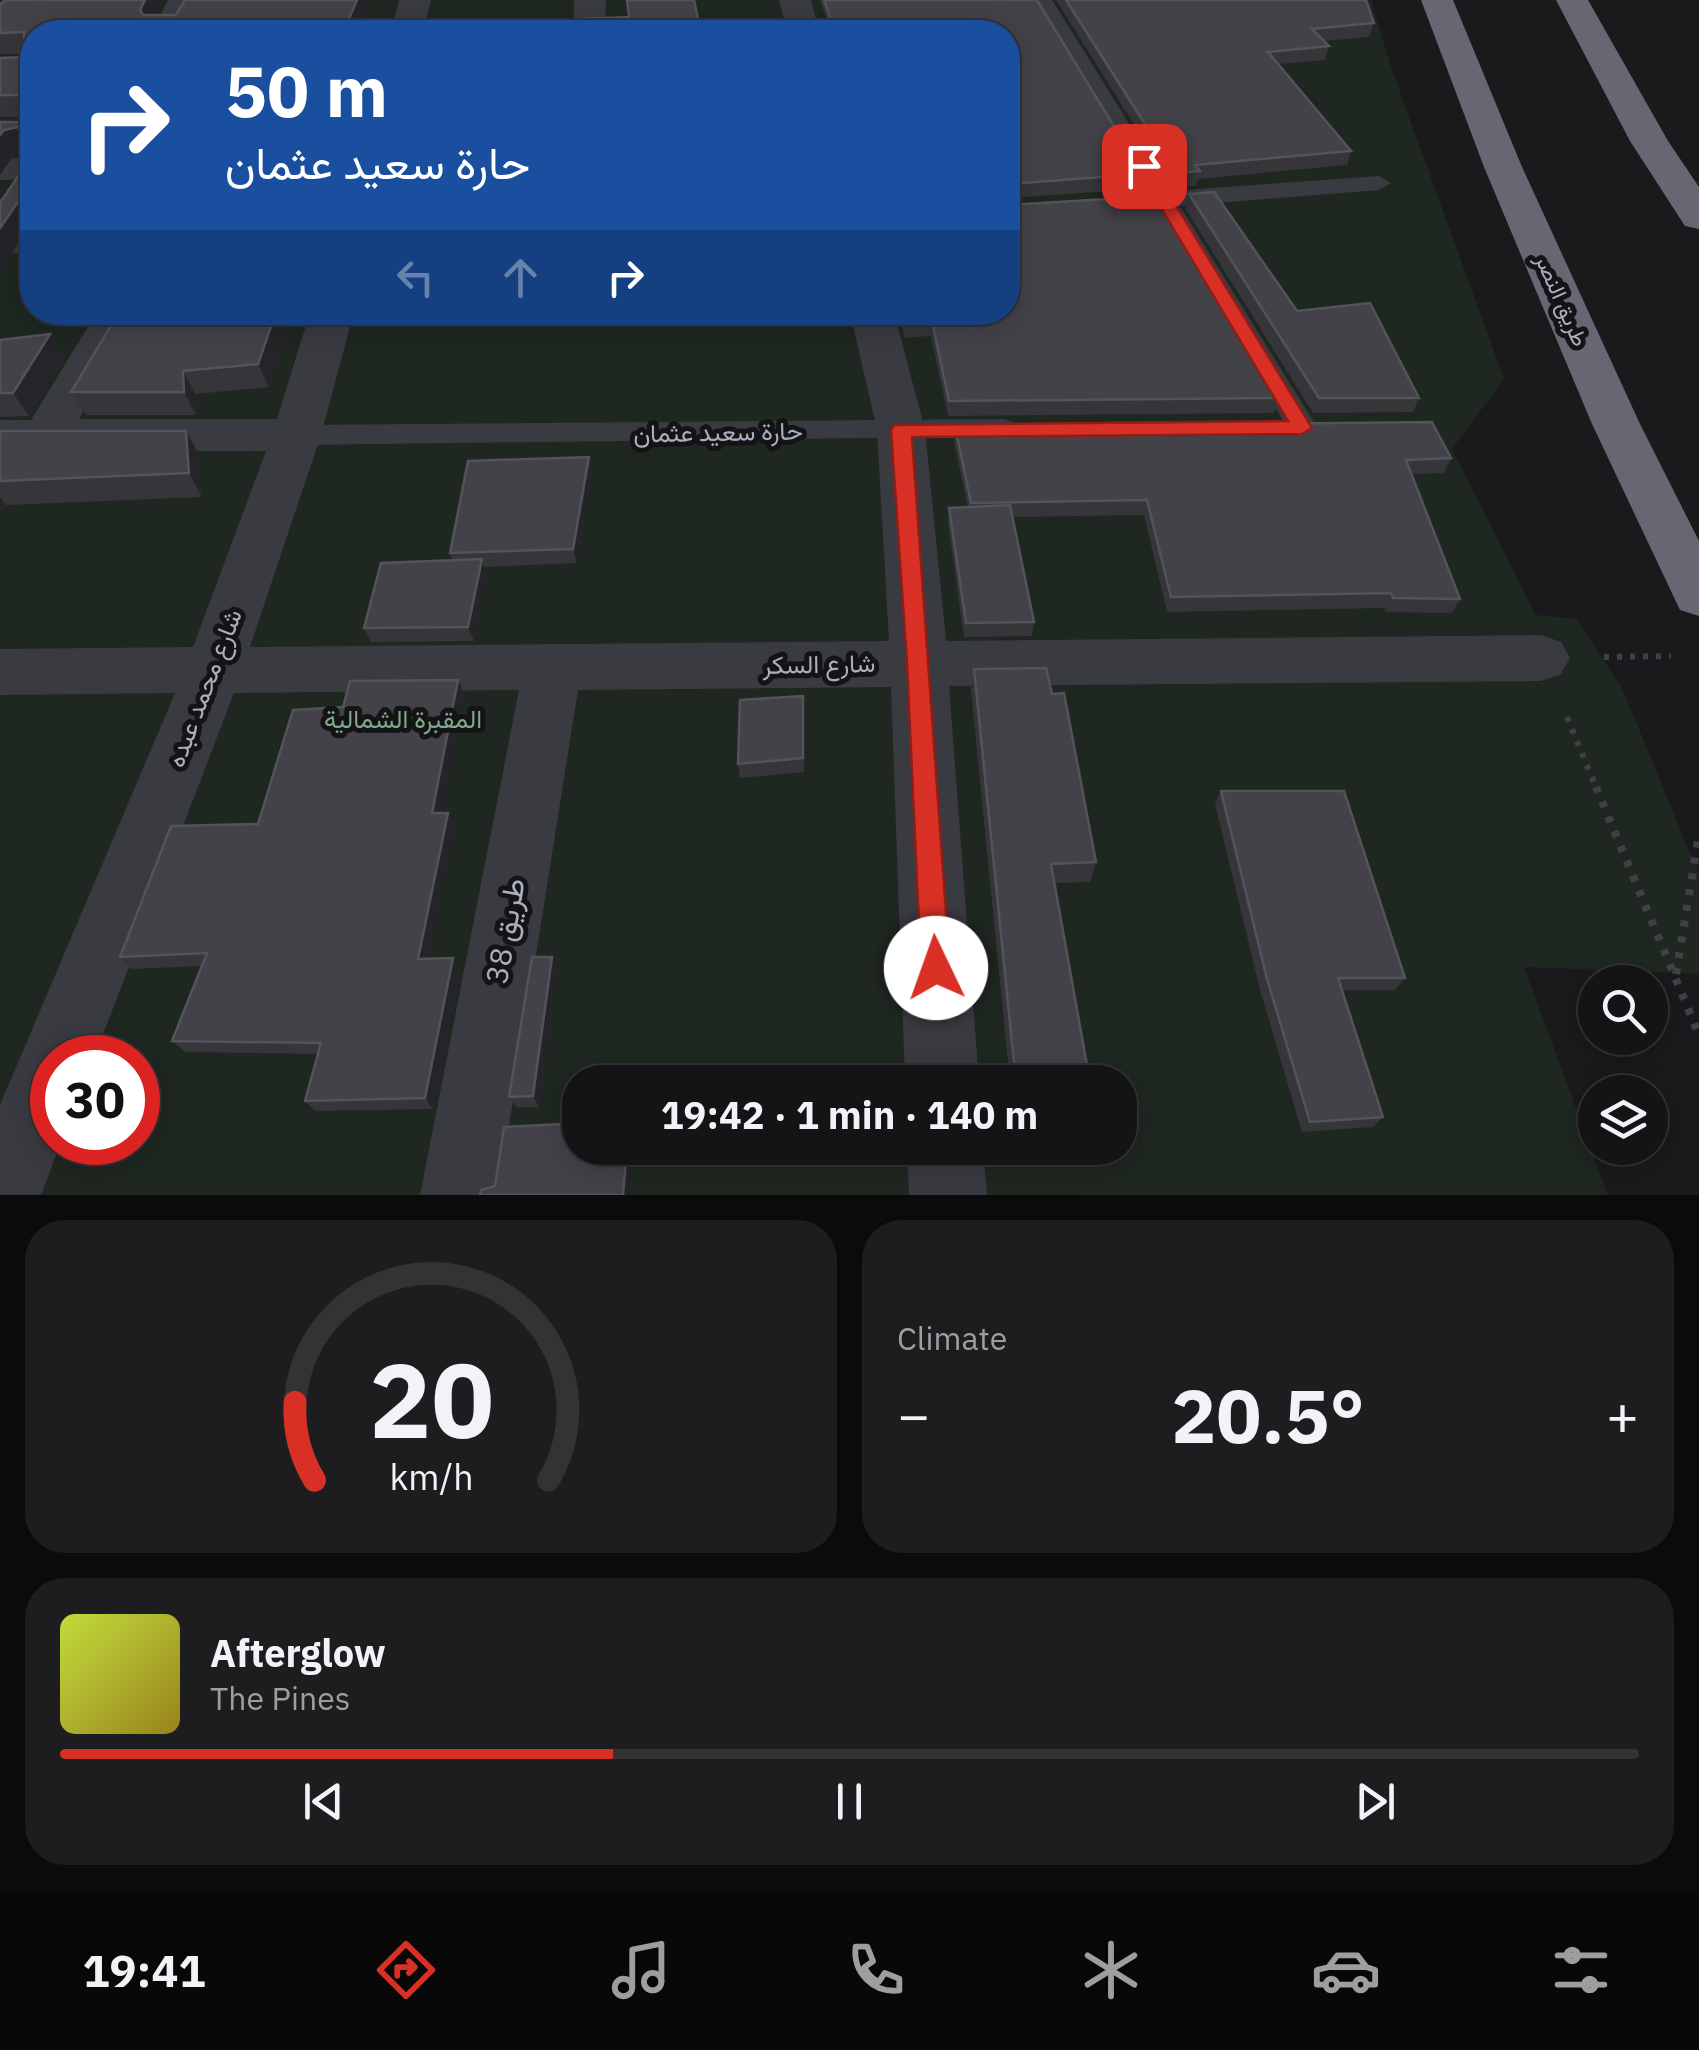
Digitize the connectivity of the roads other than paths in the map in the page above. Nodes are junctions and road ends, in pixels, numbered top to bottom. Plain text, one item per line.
1 (1042, 0) edge
2 (1436, 0) edge
3 (1572, 0) edge
4 (20, 167) edge
5 (1379, 183) dead end
6 (1164, 199) junction
7 (1125, 202) edge
8 (0, 211) edge
9 (1699, 217) edge
10 (109, 325) edge
11 (329, 325) edge
12 (875, 325) edge
13 (1340, 427) edge
14 (1264, 428) edge
15 (1302, 428) junction
16 (1034, 429) edge
17 (901, 430) junction
18 (300, 435) junction
19 (22, 436) edge
20 (1699, 595) edge
21 (1541, 658) road end
22 (919, 663) junction
23 (553, 666) junction
24 (213, 670) junction
25 (0, 672) edge
26 (66, 1035) edge
27 (941, 1065) edge
28 (30, 1124) edge
29 (946, 1165) edge
30 (2, 1195) edge
31 (459, 1195) edge
32 (948, 1195) edge

1 - 6 lane
2 - 20 highway, طريق النصر
3 - 9 highway
4 - 8 street
5 - 6 lane
6 - 7 lane
6 - 15 lane
10 - 19 street
11 - 18 street, شارع محمد عبده
12 - 17 street
13 - 15 lane
14 - 15 lane
16 - 17 lane, حارة سعيد عثمان
17 - 18 lane, حارة سعيد عثمان
17 - 22 street
18 - 19 street, حارة سعيد عثمان
18 - 24 street, شارع محمد عبده
21 - 22 street, شارع السكر
22 - 23 street, شارع السكر
22 - 27 street
23 - 24 street, شارع السكر
23 - 31 street, طريق 38
24 - 25 street, شارع السكر
24 - 26 street, شارع محمد عبده
28 - 30 street
29 - 32 street

